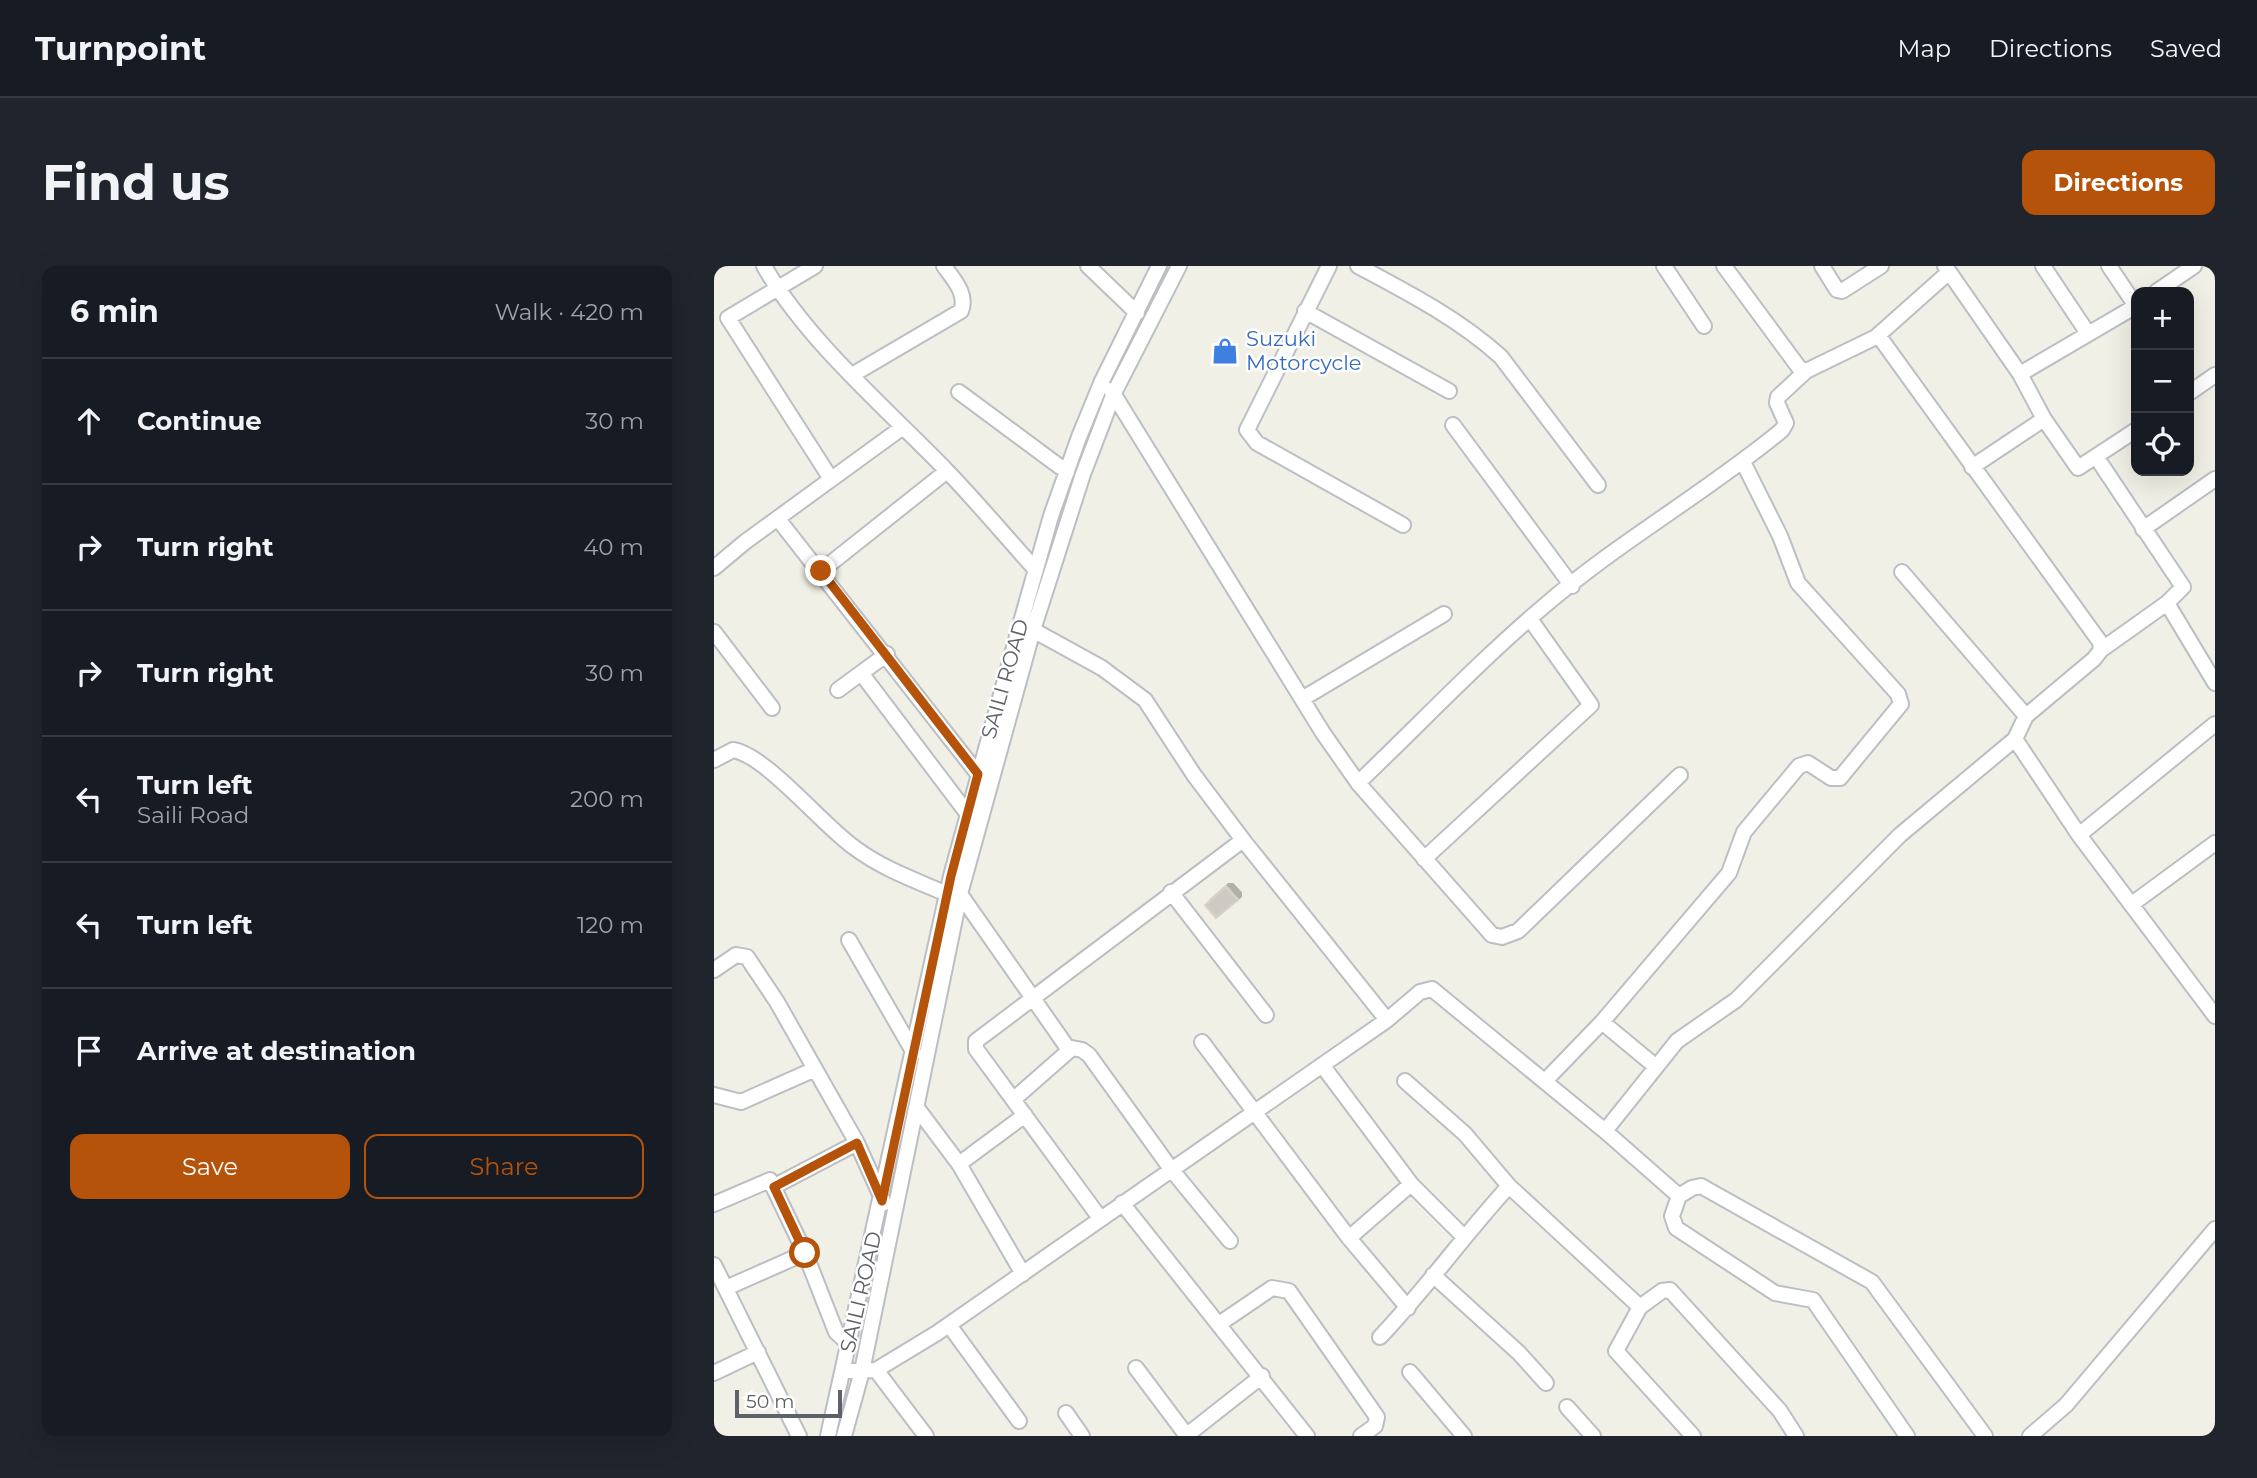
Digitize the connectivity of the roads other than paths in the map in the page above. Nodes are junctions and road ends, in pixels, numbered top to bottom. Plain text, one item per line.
1 (764, 266) edge
2 (815, 266) edge
3 (944, 266) edge
4 (1088, 266) edge
5 (1160, 266) edge
6 (1179, 266) edge
7 (1329, 266) edge
8 (1358, 266) edge
9 (1664, 266) edge
10 (1724, 266) edge
11 (1822, 266) edge
12 (1881, 266) edge
13 (2043, 266) edge
14 (2109, 266) edge
15 (2193, 266) edge
16 (1947, 269) edge
17 (2163, 287) edge
18 (777, 288) junction
19 (2131, 299) edge
20 (2131, 309) edge
21 (1305, 311) junction
22 (1137, 313) junction
23 (1704, 326) dead end
24 (2087, 332) junction
25 (1876, 337) junction
26 (1806, 371) junction
27 (2020, 374) junction
28 (852, 375) junction
29 (2215, 375) edge
30 (1102, 381) junction
31 (2194, 390) edge
32 (1448, 391) dead end
33 (959, 392) dead end
34 (1114, 393) junction
35 (2044, 419) junction
36 (1453, 425) dead end
37 (902, 427) junction
38 (2131, 434) edge
39 (2097, 458) junction
40 (1743, 462) junction
41 (1972, 467) junction
42 (947, 471) junction
43 (1067, 472) junction
44 (831, 479) junction
45 (2215, 479) edge
46 (1598, 485) dead end
47 (778, 519) junction
48 (1403, 526) dead end
49 (2143, 529) junction
50 (714, 568) edge
51 (1036, 570) junction
52 (821, 571) junction
53 (1902, 572) dead end
54 (1572, 586) junction
55 (2167, 603) junction
56 (1444, 614) dead end
57 (1530, 619) junction
58 (1033, 630) junction
59 (714, 632) edge
60 (2101, 650) junction
61 (887, 654) junction
62 (2209, 664) edge
63 (861, 673) junction
64 (2215, 682) edge
65 (838, 690) dead end
66 (1302, 699) junction
67 (772, 708) dead end
68 (2025, 716) junction
69 (2215, 724) edge
70 (2015, 739) junction
71 (714, 760) edge
72 (978, 774) junction
73 (1680, 775) dead end
74 (1358, 783) junction
75 (967, 813) junction
76 (2079, 835) junction
77 (1243, 840) junction
78 (2215, 843) edge
79 (1424, 859) junction
80 (1171, 892) junction
81 (954, 894) junction
82 (2132, 904) junction
83 (849, 940) dead end
84 (714, 970) edge
85 (1031, 997) junction
86 (2211, 1000) edge
87 (1266, 1015) dead end
88 (2215, 1016) edge
89 (1387, 1020) junction
90 (1602, 1022) junction
91 (1202, 1042) dead end
92 (1071, 1049) junction
93 (914, 1053) junction
94 (1322, 1065) junction
95 (1656, 1066) junction
96 (814, 1070) junction
97 (1405, 1081) dead end
98 (1545, 1081) junction
99 (714, 1095) edge
100 (1014, 1100) junction
101 (918, 1108) junction
102 (1255, 1111) junction
103 (1025, 1115) junction
104 (1605, 1131) junction
105 (857, 1143) junction
106 (959, 1164) junction
107 (1171, 1169) junction
108 (1411, 1184) junction
109 (1508, 1186) junction
110 (774, 1187) junction
111 (1679, 1196) junction
112 (882, 1201) junction
113 (1122, 1203) junction
114 (714, 1204) edge
115 (896, 1211) junction
116 (1100, 1218) junction
117 (2215, 1229) edge
118 (1462, 1236) junction
119 (1349, 1238) junction
120 (1230, 1241) dead end
121 (805, 1253) junction
122 (714, 1267) edge
123 (1023, 1275) junction
124 (1433, 1275) junction
125 (726, 1288) junction
126 (1640, 1307) junction
127 (1408, 1308) junction
128 (1219, 1324) junction
129 (949, 1325) junction
130 (1380, 1337) dead end
131 (849, 1344) junction
132 (758, 1352) junction
133 (1136, 1368) dead end
134 (844, 1371) junction
135 (869, 1371) junction
136 (1410, 1372) dead end
137 (714, 1373) edge
138 (1262, 1377) junction
139 (1546, 1383) dead end
140 (1567, 1407) dead end
141 (1066, 1413) dead end
142 (1018, 1421) dead end
143 (794, 1434) edge
144 (828, 1436) edge
145 (844, 1436) edge
146 (926, 1436) edge
147 (1082, 1436) edge
148 (1187, 1436) edge
149 (1307, 1436) edge
150 (1361, 1436) edge
151 (1464, 1436) edge
152 (1593, 1436) edge
153 (1693, 1436) edge
154 (1796, 1436) edge
155 (1907, 1436) edge
156 (1984, 1436) edge
157 (2030, 1436) edge

1 - 18 street
2 - 18 street
3 - 28 street
4 - 22 street
5 - 22 street, SAILI ROAD
6 - 34 street
7 - 21 street
8 - 46 street
9 - 23 street
10 - 26 street
11 - 12 street
13 - 24 street
14 - 19 street
15 - 17 street
16 - 25 street
16 - 27 street
18 - 28 street
18 - 44 street
20 - 24 street
21 - 32 street
21 - 48 street
22 - 30 street, SAILI ROAD
24 - 27 street
25 - 26 street
25 - 41 street
26 - 40 street
27 - 35 street
28 - 37 street
29 - 31 street
30 - 34 street
30 - 43 street, SAILI ROAD
33 - 43 street
34 - 58 street
34 - 66 street
35 - 39 street
35 - 41 street
36 - 54 street
37 - 42 street
37 - 44 street
38 - 39 street
39 - 49 street
40 - 54 street
40 - 90 street
41 - 60 street
42 - 51 street
42 - 52 street
43 - 51 street, SAILI ROAD
44 - 47 street
45 - 49 street
47 - 50 street
47 - 52 street
49 - 55 street
51 - 72 street, SAILI ROAD
52 - 61 street
53 - 68 street
54 - 57 street
55 - 60 street
55 - 62 street
56 - 66 street
57 - 74 street
57 - 79 street
58 - 77 street
58 - 81 street
59 - 67 street
60 - 68 street
61 - 63 street
61 - 72 street
62 - 64 street
63 - 65 street
63 - 75 street
66 - 74 street
68 - 70 street
69 - 76 street
70 - 76 street
70 - 95 street
71 - 81 street
72 - 75 street, SAILI ROAD
73 - 79 street
74 - 79 street
75 - 81 street, SAILI ROAD
76 - 82 street
77 - 80 street
77 - 89 street
78 - 82 street
80 - 85 street
80 - 87 street
81 - 85 street
81 - 93 street, SAILI ROAD
81 - 101 street
82 - 86 street
83 - 93 street
84 - 96 street
85 - 92 street
85 - 100 street
86 - 88 street
89 - 94 street
89 - 98 street
90 - 95 street
90 - 98 street
91 - 102 street
92 - 100 street
92 - 107 street
93 - 112 street, SAILI ROAD
94 - 102 street
94 - 108 street
95 - 104 street
96 - 99 street
96 - 105 street
97 - 109 street
98 - 104 street
100 - 103 street
101 - 106 street
101 - 115 street
102 - 107 street
102 - 119 street
103 - 106 street
103 - 116 street
104 - 111 street
105 - 110 street
105 - 112 street
106 - 123 street
107 - 113 street
107 - 120 street
108 - 118 street
108 - 119 street
109 - 118 street
109 - 126 street
110 - 114 street
110 - 121 street
111 - 155 street
111 - 156 street
112 - 115 street
112 - 131 street, SAILI ROAD
113 - 116 street
113 - 128 street
115 - 135 street
116 - 123 street
117 - 157 street
118 - 124 street
119 - 127 street
121 - 125 street
121 - 131 street
122 - 125 street
123 - 129 street
124 - 127 street
124 - 139 street
125 - 132 street
126 - 153 street
126 - 154 street
127 - 130 street
128 - 138 street
128 - 150 street
129 - 135 street
129 - 142 street
131 - 134 street, SAILI ROAD
132 - 137 street
132 - 143 street
133 - 148 street
134 - 135 street
134 - 144 street, SAILI ROAD
135 - 145 street
135 - 146 street
136 - 151 street
138 - 148 street
138 - 149 street
140 - 152 street
141 - 147 street

